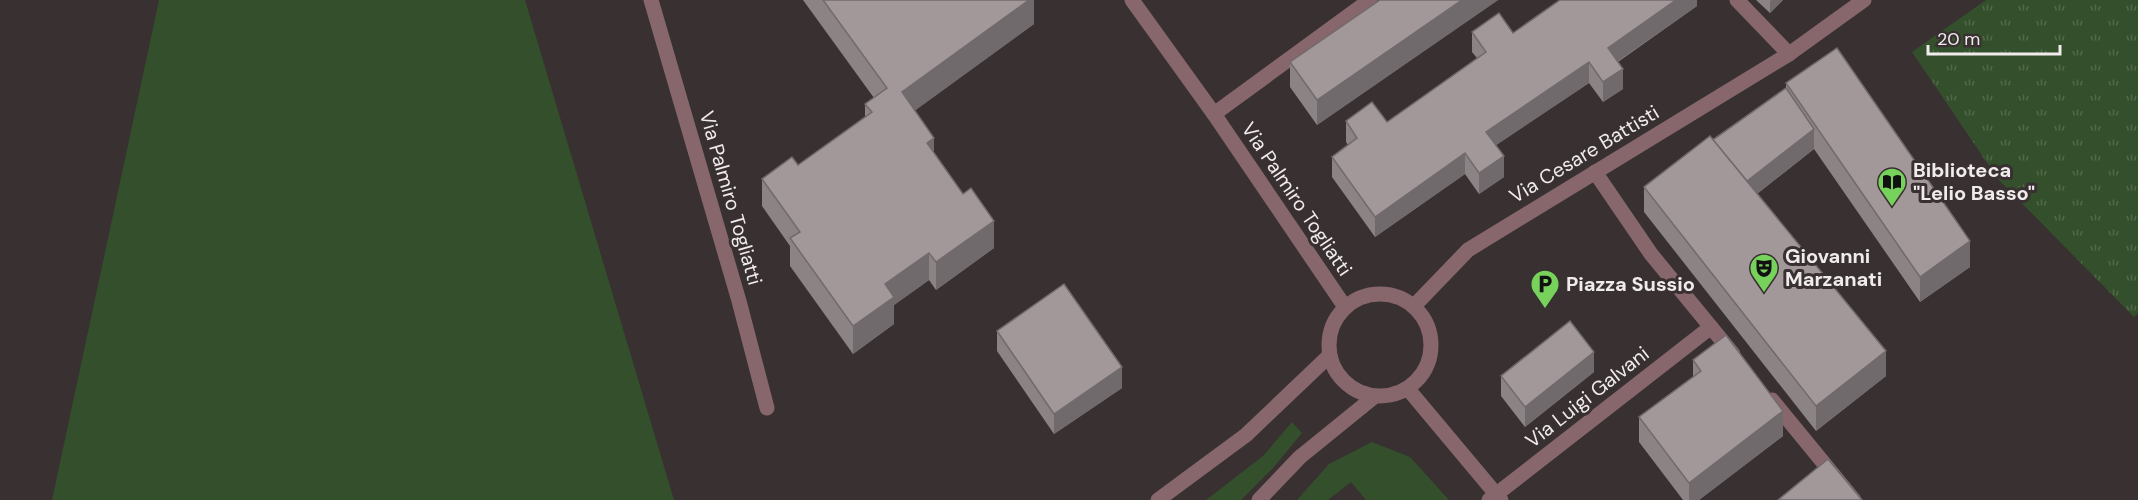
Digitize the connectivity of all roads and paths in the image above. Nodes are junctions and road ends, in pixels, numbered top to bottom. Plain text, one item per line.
1 (651, 0) edge
2 (1132, 0) edge
3 (1370, 0) edge
4 (1737, 0) edge
5 (1864, 0) edge
6 (1789, 54) junction
7 (1214, 114) junction
8 (1595, 172) junction
9 (1414, 306) junction
10 (1345, 307) junction
11 (1711, 327) junction
12 (1330, 355) junction
13 (1741, 363) edge
14 (1408, 389) junction
15 (1764, 391) edge
16 (1374, 397) junction
17 (767, 408) dead end
18 (1495, 498) edge
19 (1158, 500) edge
20 (1259, 500) edge
21 (1854, 500) edge

1 - 17 street, Via Palmiro Togliatti
2 - 7 street, Via Palmiro Togliatti
3 - 7 street, Via Palmiro Togliatti
4 - 6 street
5 - 6 street, Via Cesare Battisti
6 - 8 street, Via Cesare Battisti
7 - 10 street, Via Palmiro Togliatti
8 - 9 street, Via Cesare Battisti
8 - 11 street
9 - 10 street
9 - 14 street
10 - 12 street
11 - 13 street
11 - 18 street, Via Luigi Galvani
12 - 16 street
12 - 19 street
14 - 16 street
14 - 18 street
15 - 21 street
16 - 20 street

